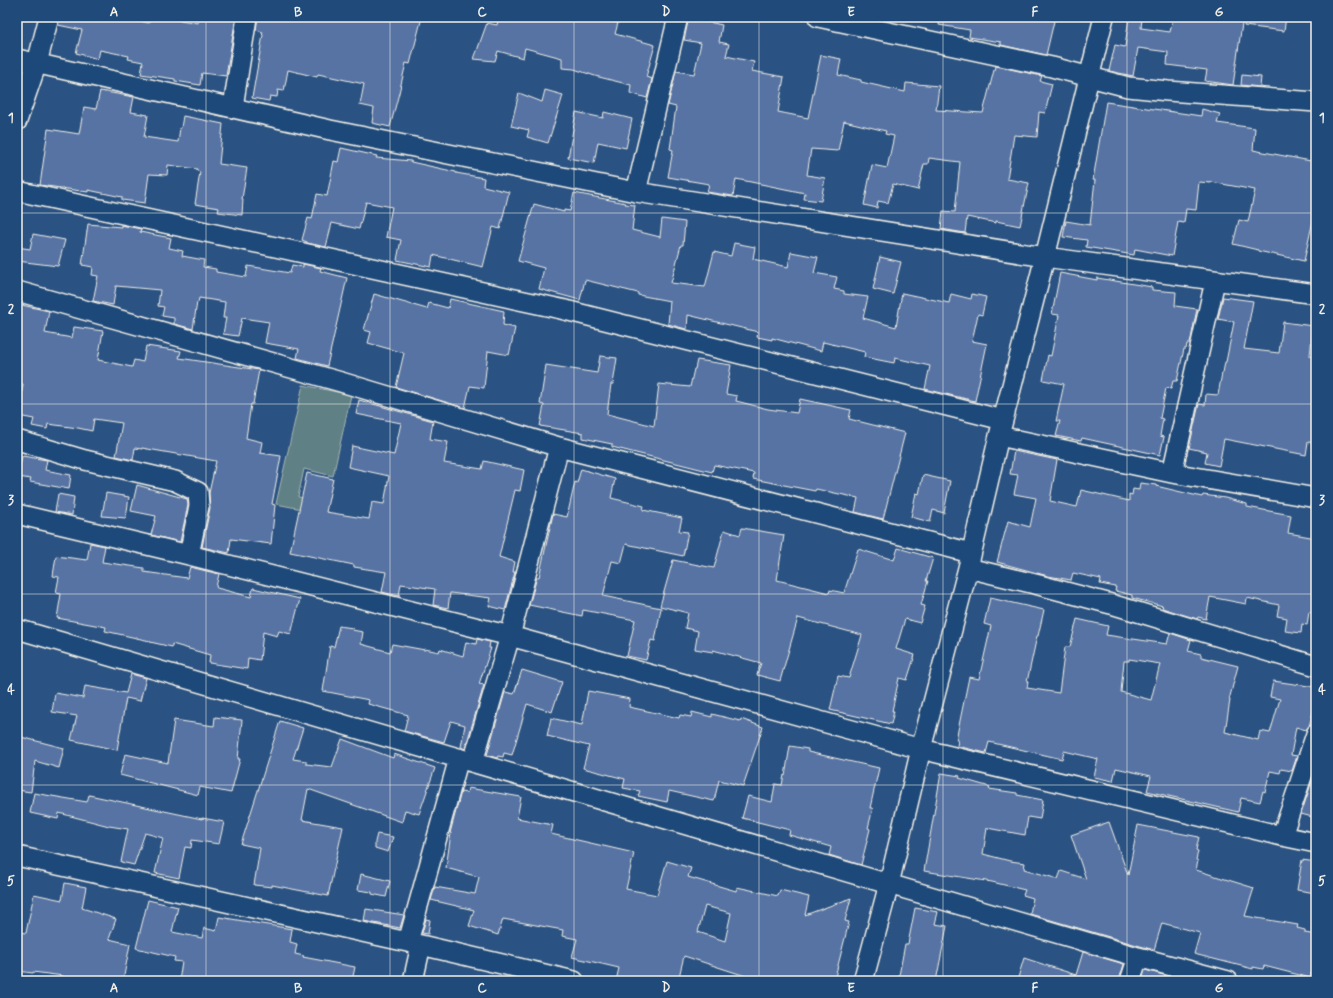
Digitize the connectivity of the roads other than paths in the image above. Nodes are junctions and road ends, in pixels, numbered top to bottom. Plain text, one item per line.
1 (49, 17) edge
2 (247, 17) edge
3 (678, 17) edge
4 (818, 17) edge
5 (1104, 17) edge
6 (17, 59) edge
7 (37, 63) junction
8 (1089, 77) junction
9 (1316, 102) edge
10 (233, 107) junction
11 (17, 122) edge
12 (17, 191) edge
13 (636, 192) junction
14 (1045, 257) junction
15 (1215, 281) junction
16 (17, 291) edge
17 (1316, 294) edge
18 (1001, 428) junction
19 (17, 440) edge
20 (559, 446) junction
21 (1172, 473) junction
22 (1316, 498) edge
23 (17, 514) edge
24 (189, 555) junction
25 (969, 560) junction
26 (17, 629) edge
27 (510, 636) junction
28 (1316, 666) edge
29 (1316, 734) edge
30 (921, 749) junction
31 (466, 760) junction
32 (1282, 836) junction
33 (1316, 843) edge
34 (17, 856) edge
35 (889, 884) junction
36 (415, 944) junction
37 (1138, 957) junction
38 (413, 981) edge
39 (574, 981) edge
40 (863, 981) edge
41 (1130, 981) edge
42 (1228, 981) edge

1 - 7 street
2 - 10 street
3 - 13 street
4 - 8 street
5 - 8 street
6 - 7 street
7 - 10 street
7 - 11 street
8 - 9 street
8 - 14 street
10 - 13 street
12 - 18 street
13 - 14 street
14 - 15 street
14 - 18 street
15 - 17 street
15 - 21 street
16 - 20 street
18 - 21 street
18 - 25 street
19 - 24 street
20 - 25 street
20 - 27 street
21 - 22 street
23 - 24 street
24 - 27 street
25 - 28 street
25 - 30 street
26 - 31 street
27 - 30 street
27 - 31 street
29 - 32 street
30 - 32 street
30 - 35 street
31 - 35 street
31 - 36 street
32 - 33 street
34 - 36 street
35 - 37 street
35 - 40 street
36 - 38 street
36 - 39 street
37 - 41 street
37 - 42 street

